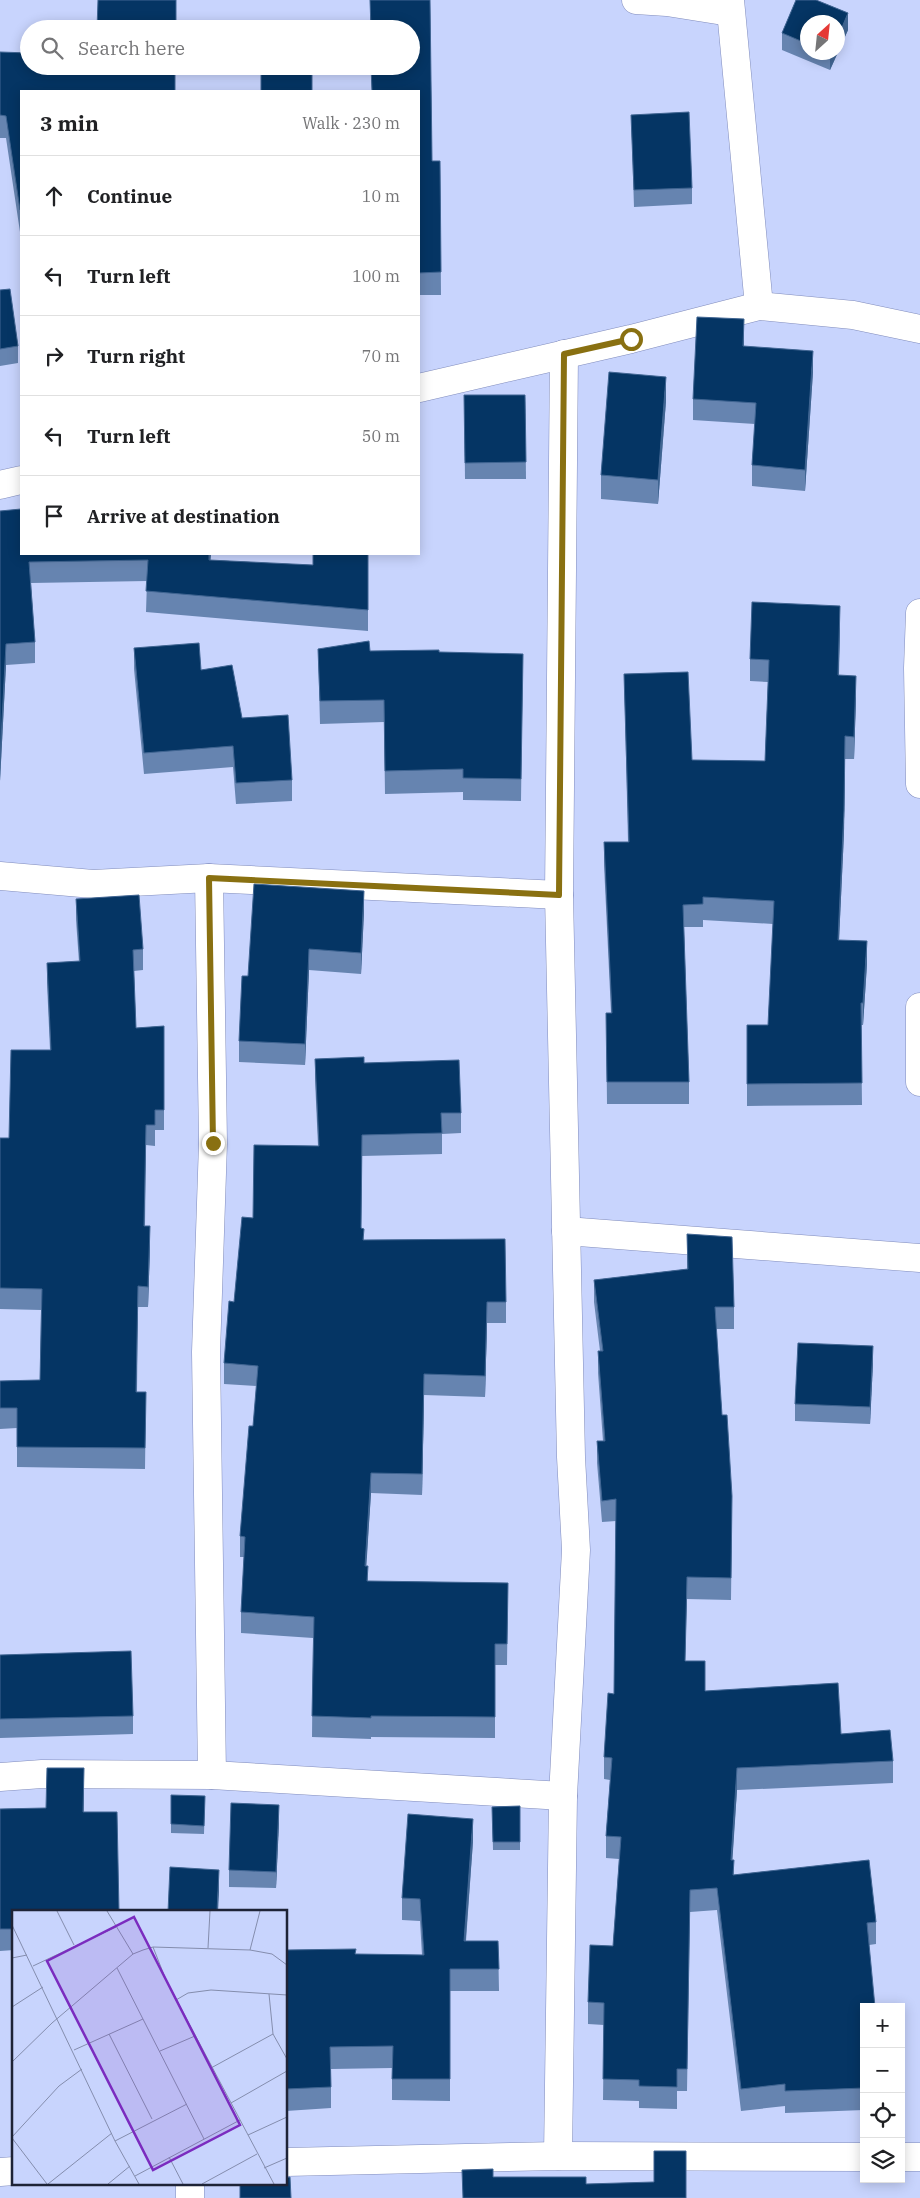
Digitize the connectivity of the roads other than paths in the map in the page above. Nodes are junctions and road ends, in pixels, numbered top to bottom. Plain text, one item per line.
1 (636, 0) edge
2 (730, 6) edge
3 (759, 306) junction
4 (920, 329) edge
5 (564, 354) junction
6 (420, 388) edge
7 (20, 480) edge
8 (0, 485) edge
9 (920, 613) edge
10 (920, 784) edge
11 (0, 876) edge
12 (209, 878) junction
13 (559, 895) junction
14 (920, 1007) edge
15 (920, 1082) edge
16 (566, 1230) junction
17 (920, 1258) edge
18 (212, 1775) junction
19 (0, 1778) edge
20 (563, 1796) junction
21 (558, 2156) junction
22 (860, 2157) edge
23 (905, 2157) edge
24 (920, 2157) edge
25 (288, 2162) edge

1 - 2 street
2 - 3 street
3 - 4 street
3 - 5 street
5 - 6 street
5 - 13 street
7 - 8 street
9 - 10 street
11 - 12 street
12 - 13 street
12 - 18 street
13 - 16 street
14 - 15 street
16 - 17 street
16 - 20 street
18 - 19 street
18 - 20 street
20 - 21 street
21 - 22 street
21 - 25 street
23 - 24 street

